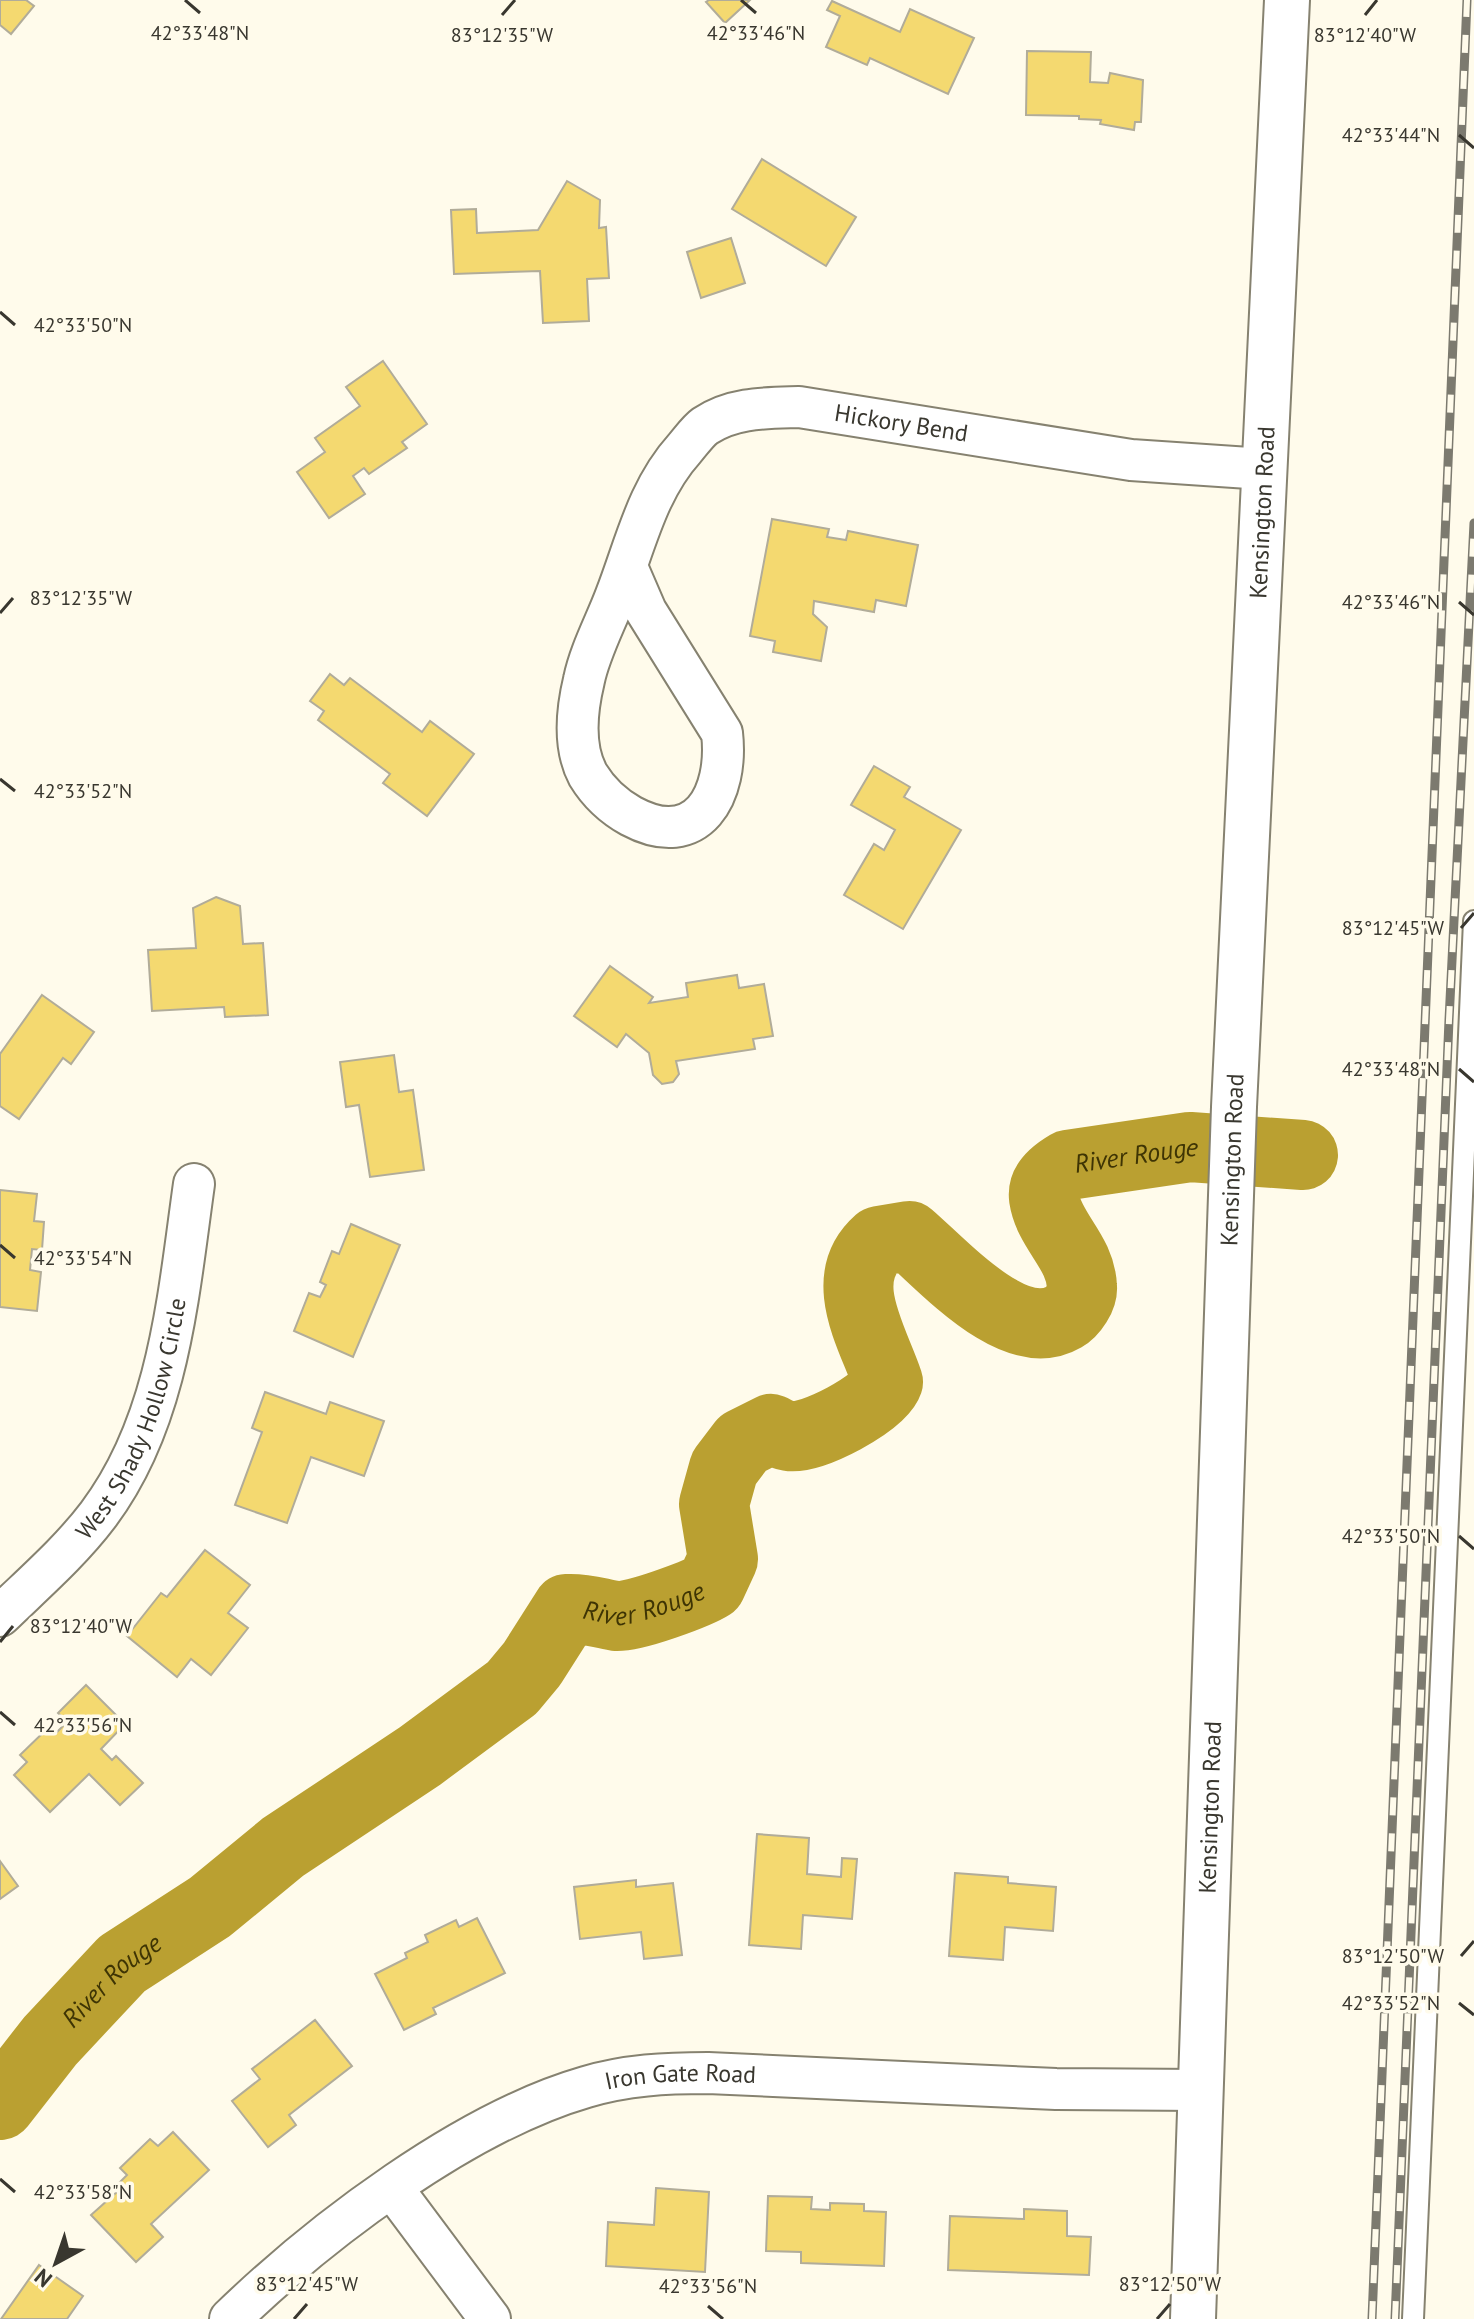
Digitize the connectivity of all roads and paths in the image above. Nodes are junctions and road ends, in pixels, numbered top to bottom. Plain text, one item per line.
1 (1287, 0) edge
2 (1264, 469) junction
3 (627, 567) junction
4 (1474, 921) edge
5 (194, 1184) dead end
6 (0, 1616) edge
7 (1202, 2090) junction
8 (393, 2189) junction
9 (230, 2319) edge
10 (490, 2319) edge
11 (1193, 2319) edge
12 (1413, 2319) edge

1 - 2 street, Kensington Road
2 - 3 street, Hickory Bend
2 - 7 street, Kensington Road
3 - 3 street, Hickory Bend
4 - 12 lane
5 - 6 street, West Shady Hollow Circle
7 - 8 street, Iron Gate Road
7 - 11 street, Kensington Road
8 - 9 street, Iron Gate Road
8 - 10 street

